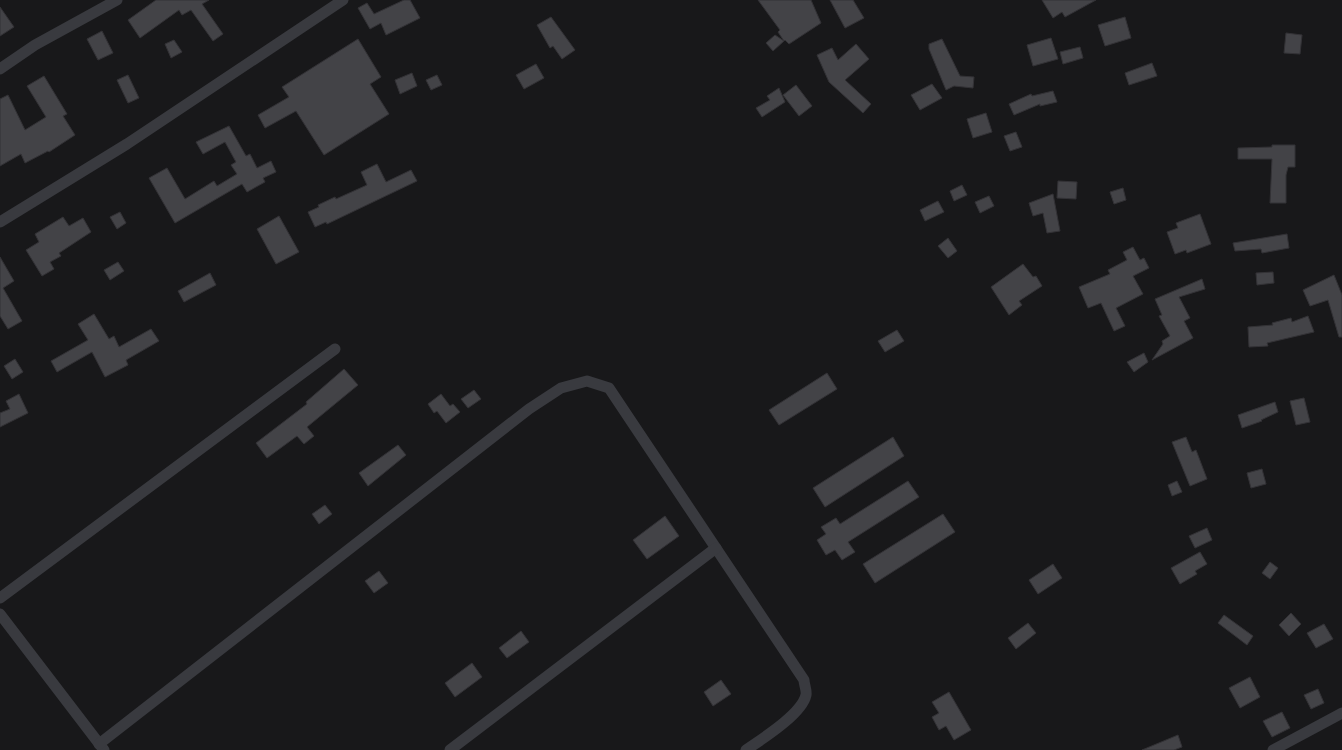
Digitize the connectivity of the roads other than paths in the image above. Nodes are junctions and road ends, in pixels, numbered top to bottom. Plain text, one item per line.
1 (117, 0) edge
2 (342, 0) edge
3 (0, 69) edge
4 (0, 222) edge
5 (335, 349) dead end
6 (716, 548) junction
7 (0, 598) edge
8 (0, 614) edge
9 (1342, 713) edge
10 (101, 747) edge
11 (450, 750) edge
12 (746, 750) edge
13 (1273, 750) edge

1 - 3 street
2 - 4 street
5 - 7 street
6 - 10 street
6 - 11 street
6 - 12 street
8 - 10 street
9 - 13 street

